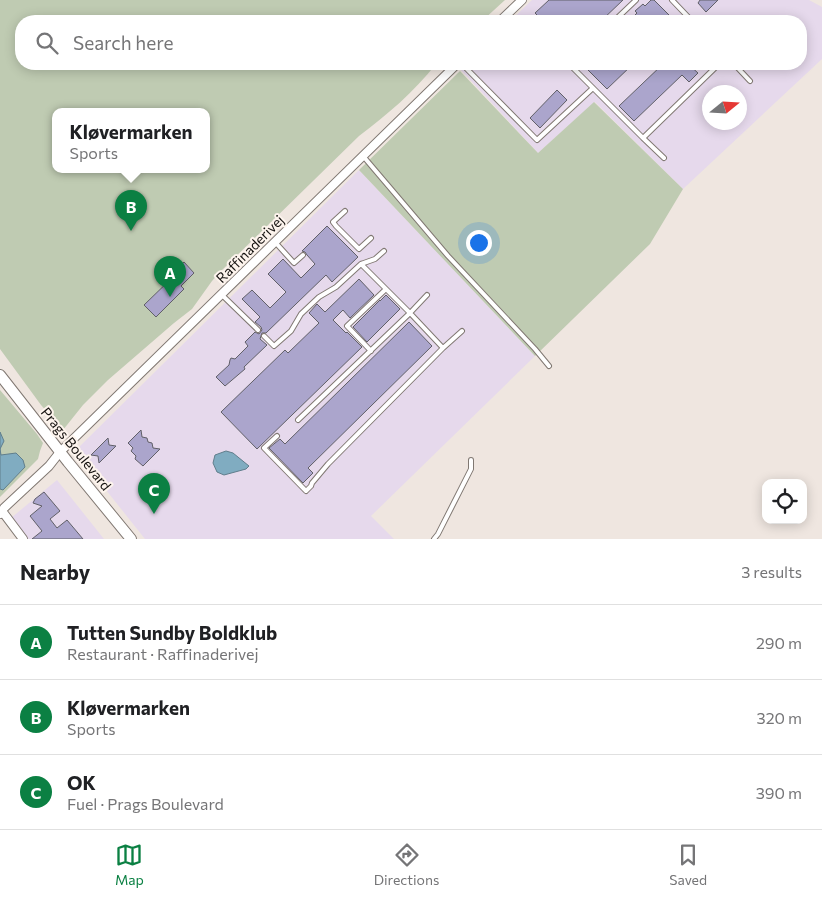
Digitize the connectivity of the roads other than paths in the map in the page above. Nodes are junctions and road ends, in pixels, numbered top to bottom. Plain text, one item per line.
1 (522, 0) edge
2 (636, 0) edge
3 (672, 0) edge
4 (506, 15) edge
5 (620, 15) edge
6 (686, 15) edge
7 (451, 70) edge
8 (468, 70) edge
9 (576, 70) edge
10 (714, 70) edge
11 (740, 70) edge
12 (750, 81) dead end
13 (593, 88) junction
14 (643, 138) junction
15 (363, 156) junction
16 (664, 158) dead end
17 (344, 211) dead end
18 (371, 238) dead end
19 (274, 242) junction
20 (384, 251) dead end
21 (303, 255) dead end
22 (361, 264) junction
23 (386, 289) junction
24 (222, 294) junction
25 (427, 295) dead end
26 (410, 313) junction
27 (258, 330) dead end
28 (462, 331) dead end
29 (264, 336) dead end
30 (443, 348) junction
31 (371, 351) junction
32 (549, 366) dead end
33 (0, 375) edge
34 (298, 420) dead end
35 (277, 436) dead end
36 (60, 452) junction
37 (471, 460) dead end
38 (1, 513) edge
39 (23, 539) edge
40 (131, 539) edge
41 (434, 539) edge

1 - 4 street
2 - 5 lane
3 - 6 lane
7 - 15 street, Raffinaderivej
8 - 13 lane
9 - 13 lane
10 - 14 lane
11 - 12 lane
13 - 14 lane
14 - 16 lane
15 - 19 street, Raffinaderivej
15 - 32 lane
17 - 18 lane
19 - 21 lane
19 - 24 street, Raffinaderivej
20 - 22 lane
22 - 23 lane
22 - 29 lane
23 - 26 lane
23 - 31 lane
24 - 27 lane
24 - 36 street, Raffinaderivej
25 - 26 lane
26 - 30 lane
26 - 31 lane
28 - 30 lane
30 - 35 lane
31 - 34 lane
33 - 36 street, Prags Boulevard
36 - 38 street, Raffinaderivej
36 - 40 street, Prags Boulevard
37 - 41 lane
38 - 39 street

